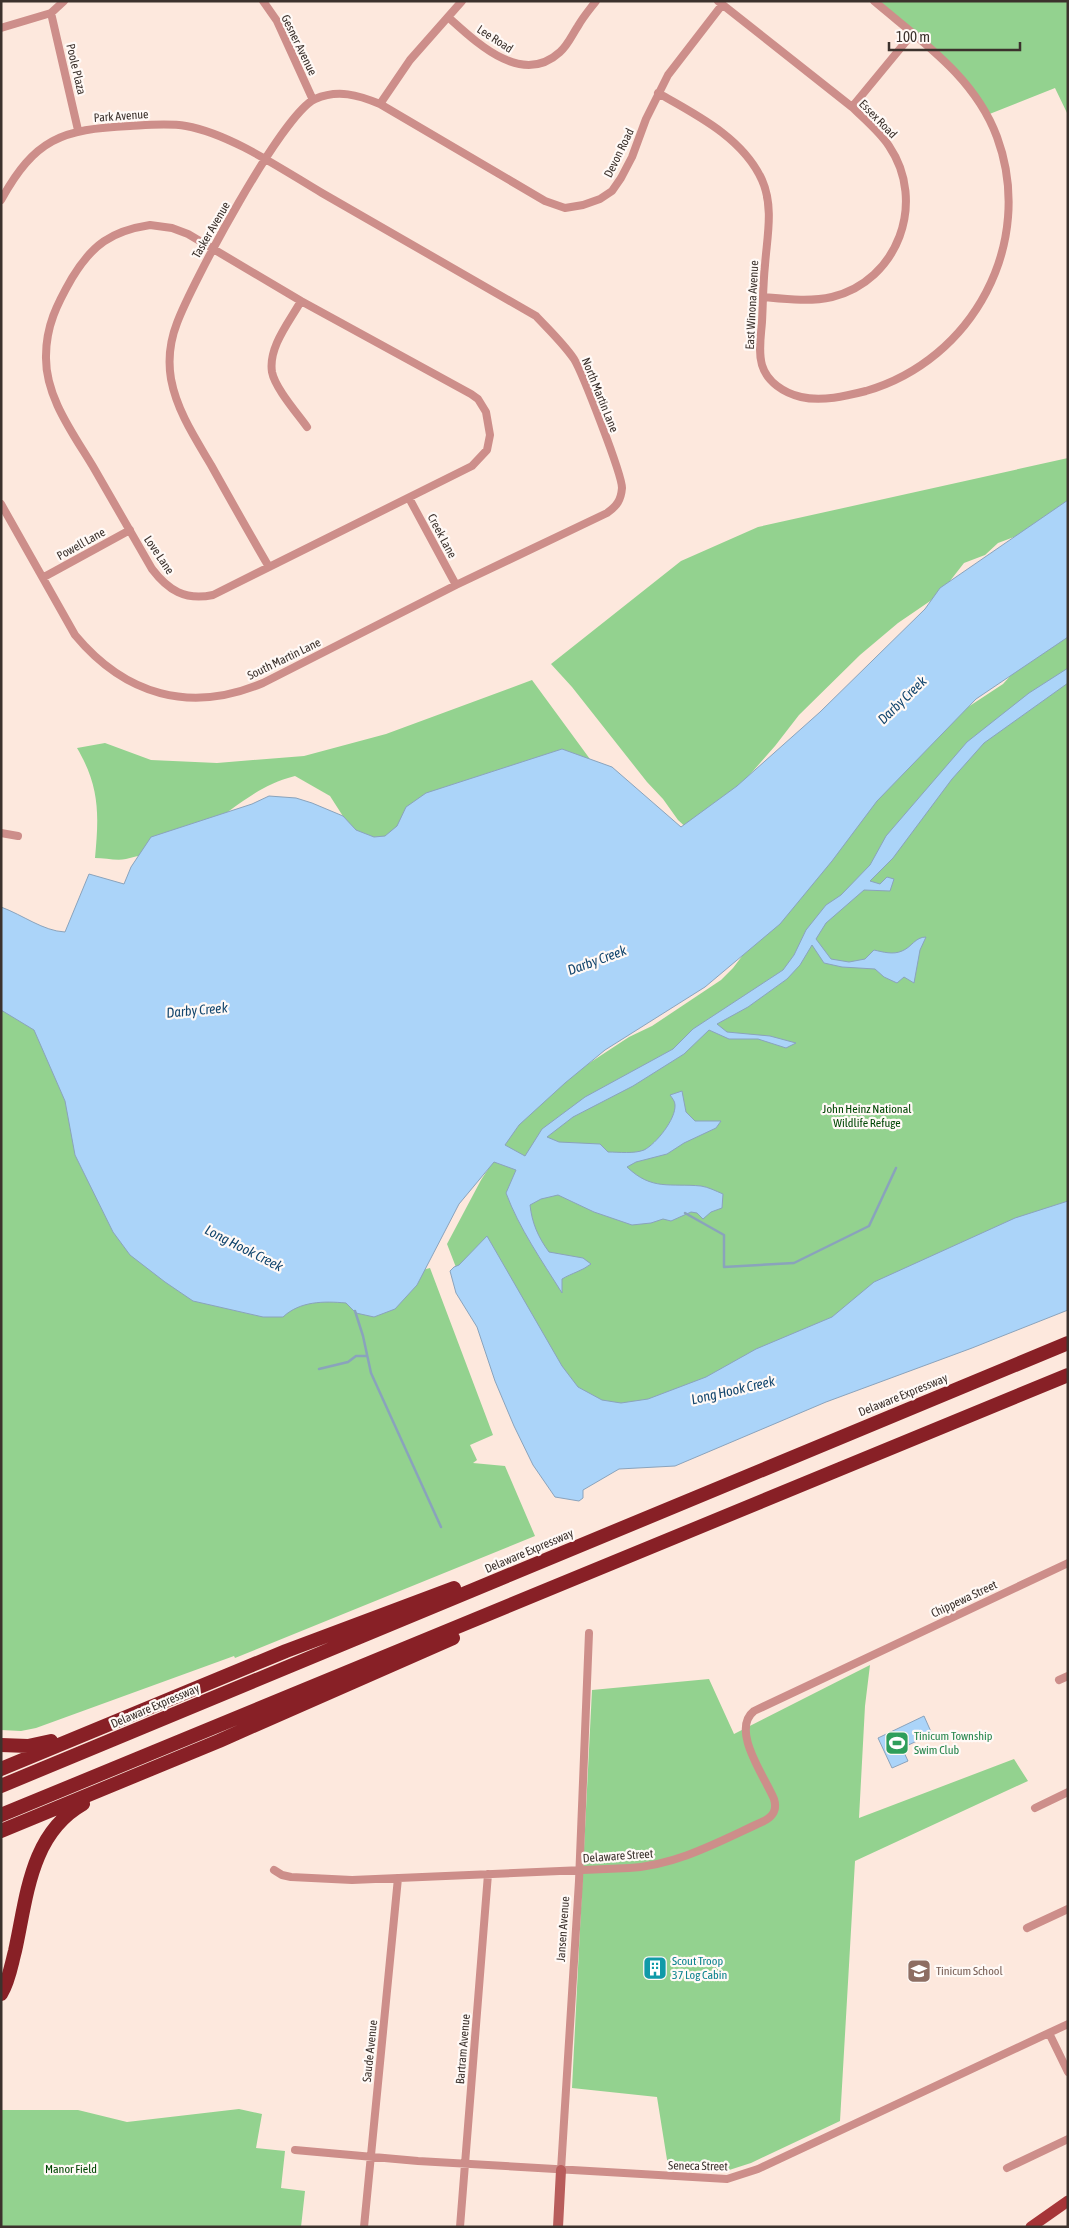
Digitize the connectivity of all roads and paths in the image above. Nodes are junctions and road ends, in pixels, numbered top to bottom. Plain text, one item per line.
1 (64, 1) edge
2 (263, 1) edge
3 (462, 1) edge
4 (596, 1) edge
5 (874, 1) edge
6 (720, 3) edge
7 (52, 13) junction
8 (448, 17) junction
9 (1, 28) edge
10 (913, 33) junction
11 (658, 93) junction
12 (313, 100) junction
13 (380, 104) junction
14 (852, 107) junction
15 (78, 130) junction
16 (266, 160) junction
17 (1, 200) edge
18 (212, 248) junction
19 (763, 298) junction
20 (301, 301) junction
21 (307, 427) dead end
22 (409, 498) junction
23 (1, 504) edge
24 (130, 530) junction
25 (269, 567) junction
26 (44, 577) junction
27 (456, 585) junction
28 (1, 833) edge
29 (18, 836) dead end
30 (1068, 1343) edge
31 (1068, 1375) edge
32 (583, 1544) junction
33 (1068, 1563) edge
34 (541, 1593) junction
35 (589, 1633) dead end
36 (871, 1656) joint
37 (1068, 1676) edge
38 (1059, 1680) dead end
39 (114, 1722) junction
40 (1, 1745) edge
41 (1, 1769) edge
42 (126, 1779) junction
43 (1, 1786) edge
44 (1068, 1792) edge
45 (1034, 1808) dead end
46 (1, 1815) edge
47 (1, 1831) edge
48 (274, 1870) dead end
49 (579, 1870) junction
50 (488, 1874) junction
51 (398, 1878) junction
52 (1068, 1909) edge
53 (1027, 1928) dead end
54 (1, 1994) edge
55 (1068, 2024) edge
56 (1049, 2032) junction
57 (1068, 2072) edge
58 (1068, 2139) edge
59 (295, 2150) dead end
60 (371, 2157) junction
61 (465, 2164) junction
62 (1007, 2168) dead end
63 (561, 2170) junction
64 (1068, 2200) edge
65 (364, 2227) edge
66 (460, 2227) edge
67 (558, 2227) edge
68 (1031, 2227) edge

1 - 7 street
2 - 12 street, Gesner Avenue
3 - 8 street
4 - 8 street, Lee Road
5 - 10 street, East Winona Avenue
6 - 11 street, Devon Road
6 - 14 street, Essex Road
7 - 9 street
7 - 15 street, Poole Plaza
8 - 13 street
10 - 14 street
10 - 19 street, East Winona Avenue
11 - 13 street, Devon Road
11 - 19 street, East Winona Avenue
12 - 13 street, Tasker Avenue
12 - 16 street, Tasker Avenue
14 - 19 street, Essex Road
15 - 16 street, Park Avenue
15 - 17 street, Park Avenue
16 - 18 street, Tasker Avenue
16 - 27 street, North Martin Lane
18 - 20 street, Love Lane
18 - 24 street, Love Lane
18 - 25 street, Tasker Avenue
20 - 21 street
20 - 22 street, Love Lane
22 - 25 street, Love Lane
22 - 27 street, Creek Lane
23 - 26 street, South Martin Lane
24 - 25 street, Love Lane
24 - 26 street, Powell Lane
26 - 27 street, South Martin Lane
28 - 29 street
30 - 32 highway, Delaware Expressway
31 - 34 highway
32 - 39 highway
32 - 43 highway, Delaware Expressway
33 - 36 street, Chippewa Street
34 - 42 highway
34 - 46 highway
35 - 49 street, Jansen Avenue
36 - 49 street, Delaware Street
37 - 38 street
39 - 40 highway
39 - 41 highway
42 - 47 highway
42 - 54 highway
44 - 45 street
48 - 51 street, Delaware Street
49 - 50 street, Delaware Street
49 - 63 street, Jansen Avenue
50 - 51 street, Delaware Street
50 - 61 street, Bartram Avenue
51 - 60 street, Saude Avenue
52 - 53 street
55 - 56 street, Seneca Street
56 - 57 street
56 - 63 street, Seneca Street
58 - 62 street
59 - 60 street, Seneca Street
60 - 61 street, Seneca Street
60 - 65 street, Saude Avenue
61 - 63 street, Seneca Street
61 - 66 street, Bartram Avenue
63 - 67 street, Jansen Avenue
64 - 68 main road

